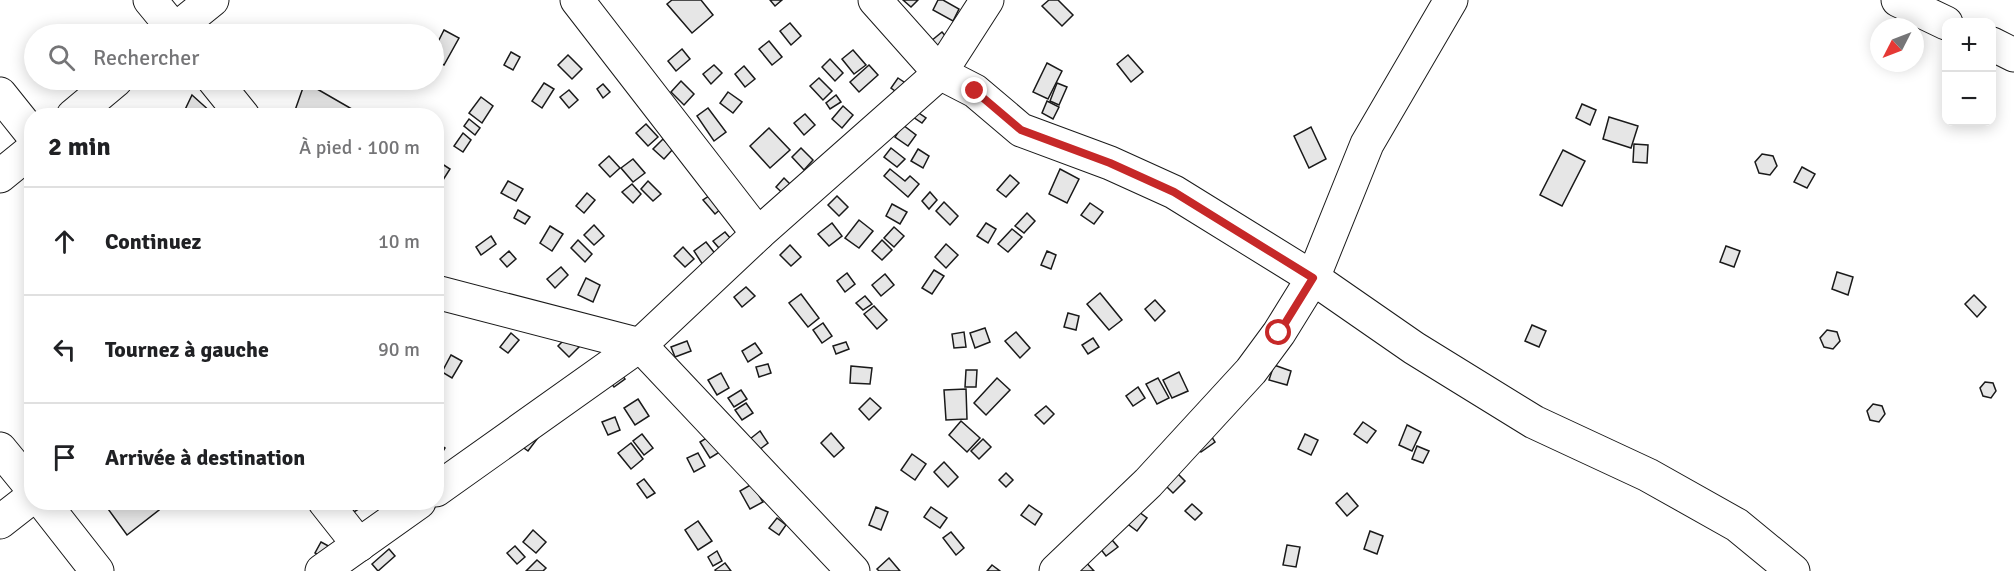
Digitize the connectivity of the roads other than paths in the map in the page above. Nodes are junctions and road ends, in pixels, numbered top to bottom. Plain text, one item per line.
1 (150, 0) edge
2 (212, 0) edge
3 (577, 0) edge
4 (875, 0) edge
5 (987, 0) edge
6 (1451, 0) edge
7 (1898, 0) edge
8 (1942, 21) edge
9 (167, 24) edge
10 (184, 24) edge
11 (1996, 46) edge
12 (2014, 55) edge
13 (940, 73) junction
14 (104, 90) edge
15 (222, 90) edge
16 (0, 94) edge
17 (83, 108) edge
18 (237, 108) edge
19 (24, 124) edge
20 (24, 156) edge
21 (0, 176) edge
22 (758, 234) junction
23 (1313, 278) junction
24 (444, 294) edge
25 (640, 345) junction
26 (0, 449) edge
27 (24, 478) edge
28 (444, 484) edge
29 (24, 503) edge
30 (49, 510) edge
31 (331, 510) edge
32 (408, 510) edge
33 (0, 522) edge
34 (359, 545) junction
35 (97, 571) edge
36 (322, 571) edge
37 (853, 571) edge
38 (1056, 571) edge
39 (1793, 571) edge

1 - 9 street
2 - 10 street
3 - 22 street
4 - 13 street
5 - 13 street
6 - 23 street
7 - 8 street
11 - 12 street
13 - 22 street
13 - 23 street
14 - 17 street
15 - 18 street
16 - 19 street
20 - 21 street
22 - 25 street
23 - 38 street
23 - 39 street
24 - 25 street
25 - 28 street
25 - 37 street
26 - 27 street
29 - 33 street
30 - 35 street
31 - 34 street
32 - 34 street
34 - 36 street

